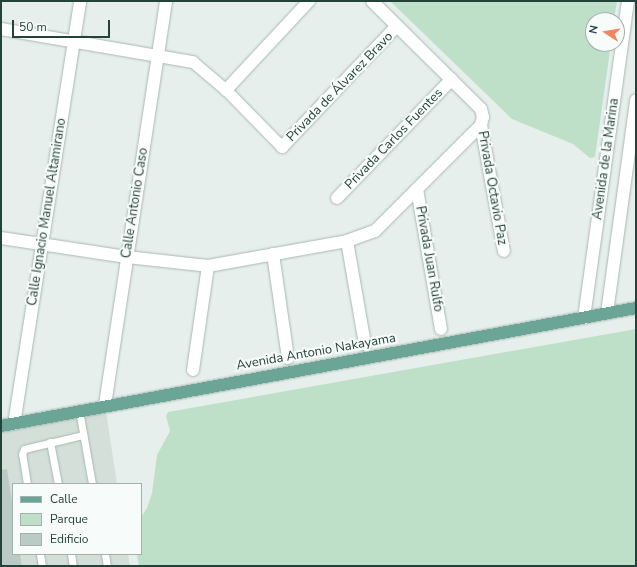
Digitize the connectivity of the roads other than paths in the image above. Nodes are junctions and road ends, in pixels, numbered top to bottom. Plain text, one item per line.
1 (80, 1) edge
2 (166, 1) edge
3 (310, 1) edge
4 (372, 1) edge
5 (628, 1) edge
6 (397, 26) junction
7 (1, 29) edge
8 (74, 40) junction
9 (157, 56) junction
10 (193, 62) joint
11 (452, 79) junction
12 (226, 90) junction
13 (636, 100) edge
14 (481, 125) junction
15 (282, 147) joint
16 (417, 189) junction
17 (337, 198) dead end
18 (1, 238) edge
19 (347, 241) junction
20 (42, 244) junction
21 (504, 251) dead end
22 (273, 254) junction
23 (127, 257) junction
24 (208, 266) junction
25 (636, 308) edge
26 (607, 313) junction
27 (584, 318) junction
28 (441, 329) dead end
29 (365, 344) dead end
30 (288, 358) dead end
31 (193, 370) dead end
32 (105, 405) junction
33 (79, 410) junction
34 (14, 424) junction
35 (1, 426) edge
36 (83, 435) junction
37 (50, 442) junction
38 (27, 483) edge
39 (58, 483) edge
40 (92, 483) edge
41 (40, 555) edge
42 (71, 555) edge
43 (105, 555) edge
44 (42, 566) edge
45 (74, 566) edge
46 (107, 566) edge

1 - 8 street, Calle Ignacio Manuel Altamirano
2 - 9 street, Calle Antonio Caso
3 - 12 street
4 - 6 street
5 - 27 street, Avenida de la Marina
6 - 11 street
6 - 15 street, Privada de Álvarez Bravo
7 - 8 street
8 - 9 street
8 - 20 street, Calle Ignacio Manuel Altamirano
9 - 10 street
9 - 23 street, Calle Antonio Caso
10 - 12 street
11 - 14 street, Privada Octavio Paz
11 - 17 street, Privada Carlos Fuentes
12 - 15 street
13 - 26 street, Avenida de la Marina
14 - 16 street
14 - 21 street, Privada Octavio Paz
16 - 19 street
16 - 28 street, Privada Juan Rulfo
18 - 20 street
19 - 22 street
19 - 29 street
20 - 23 street
20 - 34 street, Calle Ignacio Manuel Altamirano
22 - 24 street
22 - 30 street
23 - 24 street
23 - 32 street, Calle Antonio Caso
24 - 31 street
25 - 26 main road, Avenida Antonio Nakayama
26 - 27 main road, Avenida Antonio Nakayama
27 - 32 main road, Avenida Antonio Nakayama
32 - 33 main road, Avenida Antonio Nakayama
33 - 34 main road, Avenida Antonio Nakayama
33 - 36 lane
34 - 35 main road, Avenida Antonio Nakayama
36 - 37 lane
36 - 40 lane
37 - 38 lane
37 - 39 lane
41 - 44 lane
42 - 45 lane
43 - 46 lane

